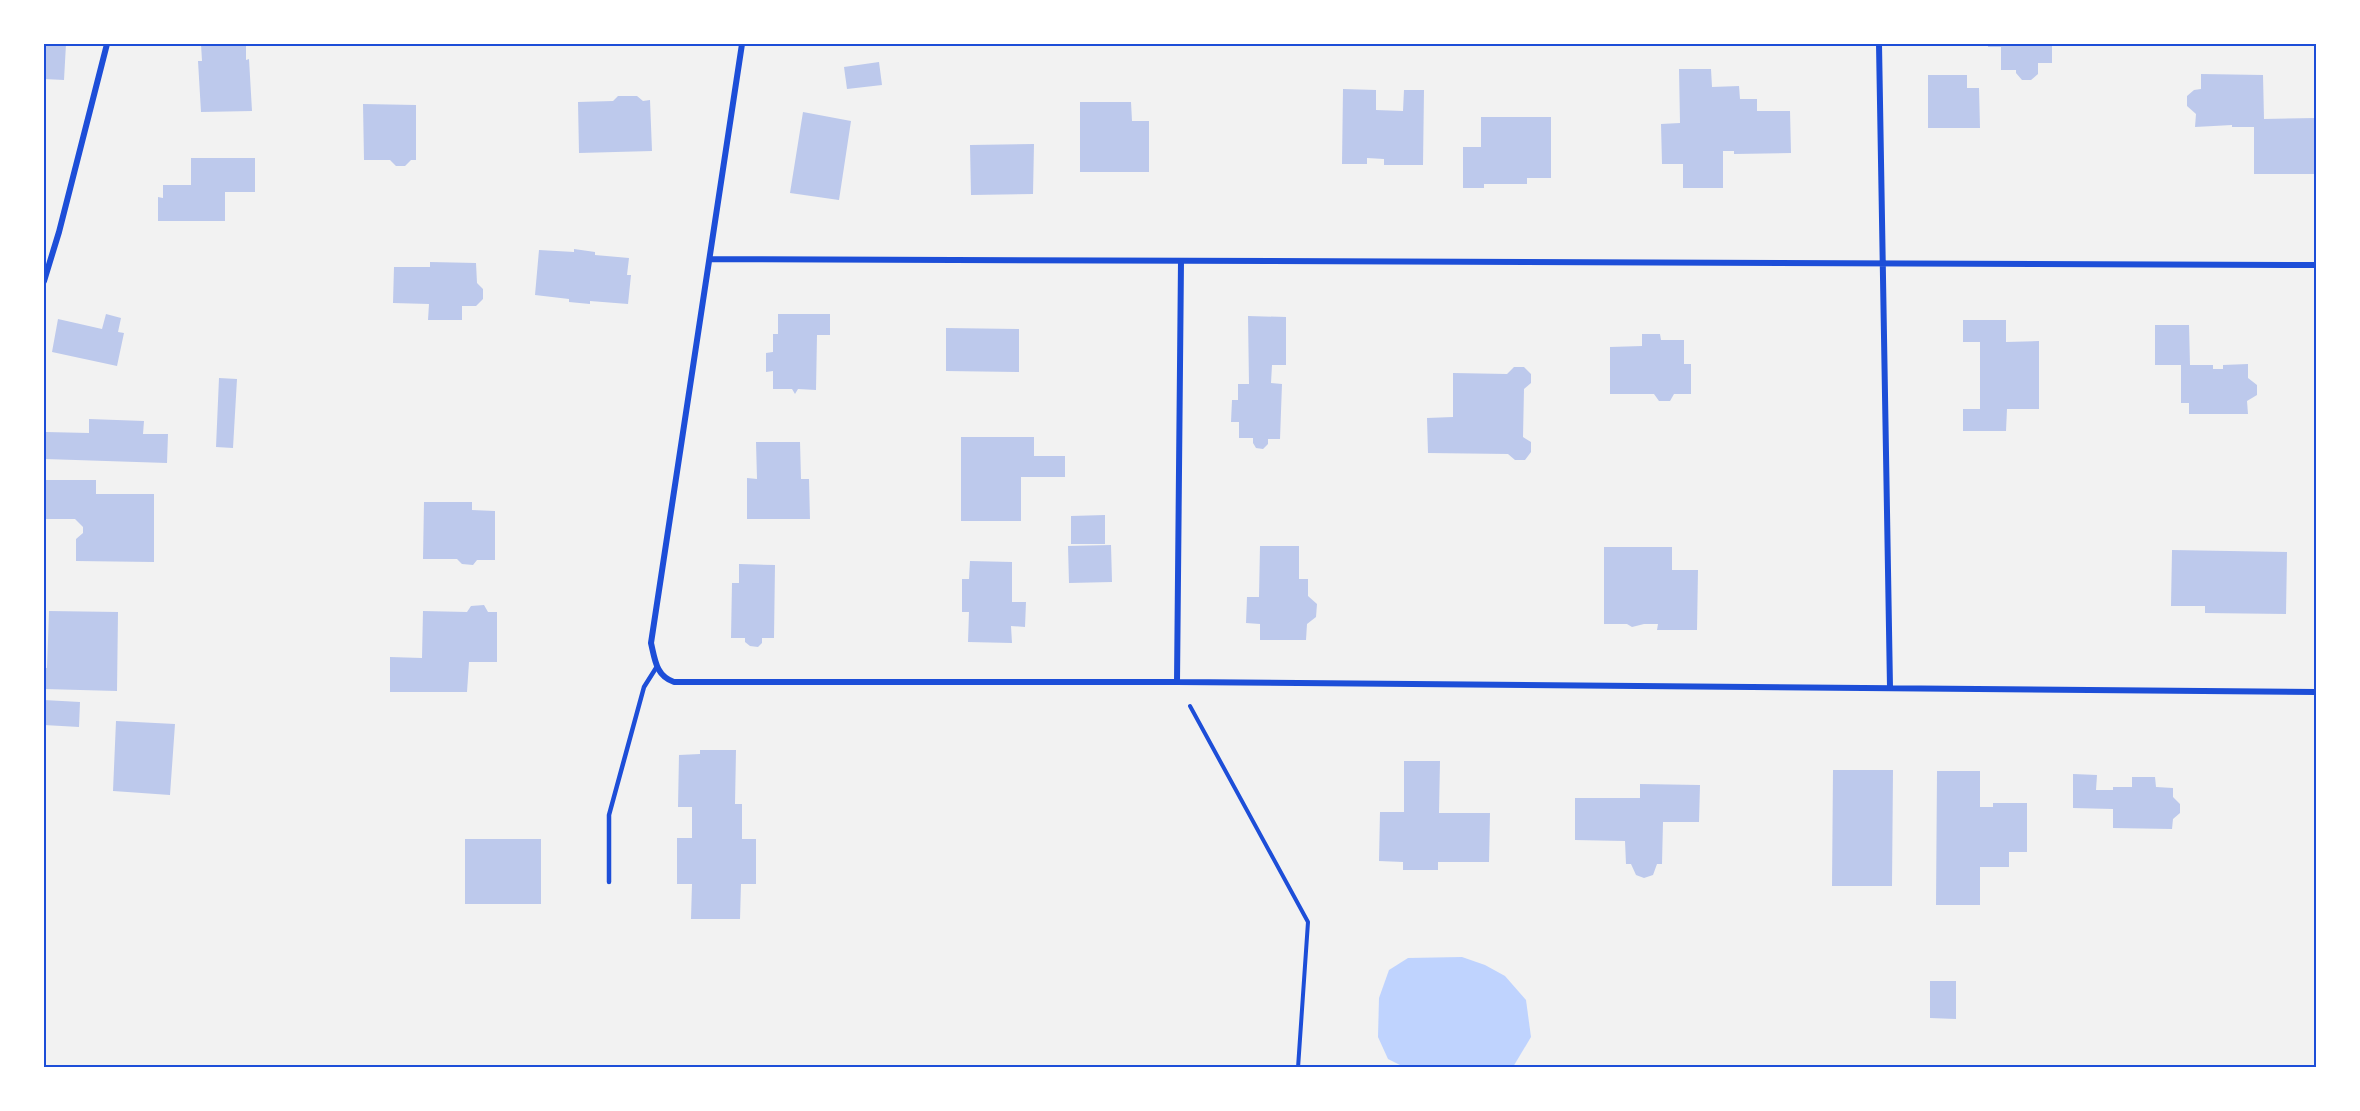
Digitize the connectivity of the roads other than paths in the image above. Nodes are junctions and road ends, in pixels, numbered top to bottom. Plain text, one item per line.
1 (107, 44) edge
2 (742, 44) edge
3 (1880, 44) edge
4 (710, 259) junction
5 (1181, 261) junction
6 (1883, 262) junction
7 (2316, 264) edge
8 (44, 281) edge
9 (657, 668) junction
10 (1177, 682) junction
11 (1890, 687) junction
12 (2316, 693) edge
13 (609, 882) dead end

1 - 8 street
2 - 4 street
3 - 6 street
4 - 5 street
4 - 9 street
5 - 6 street
5 - 10 street
6 - 7 street
6 - 11 street
9 - 10 street
9 - 13 lane
10 - 11 street
11 - 12 street

